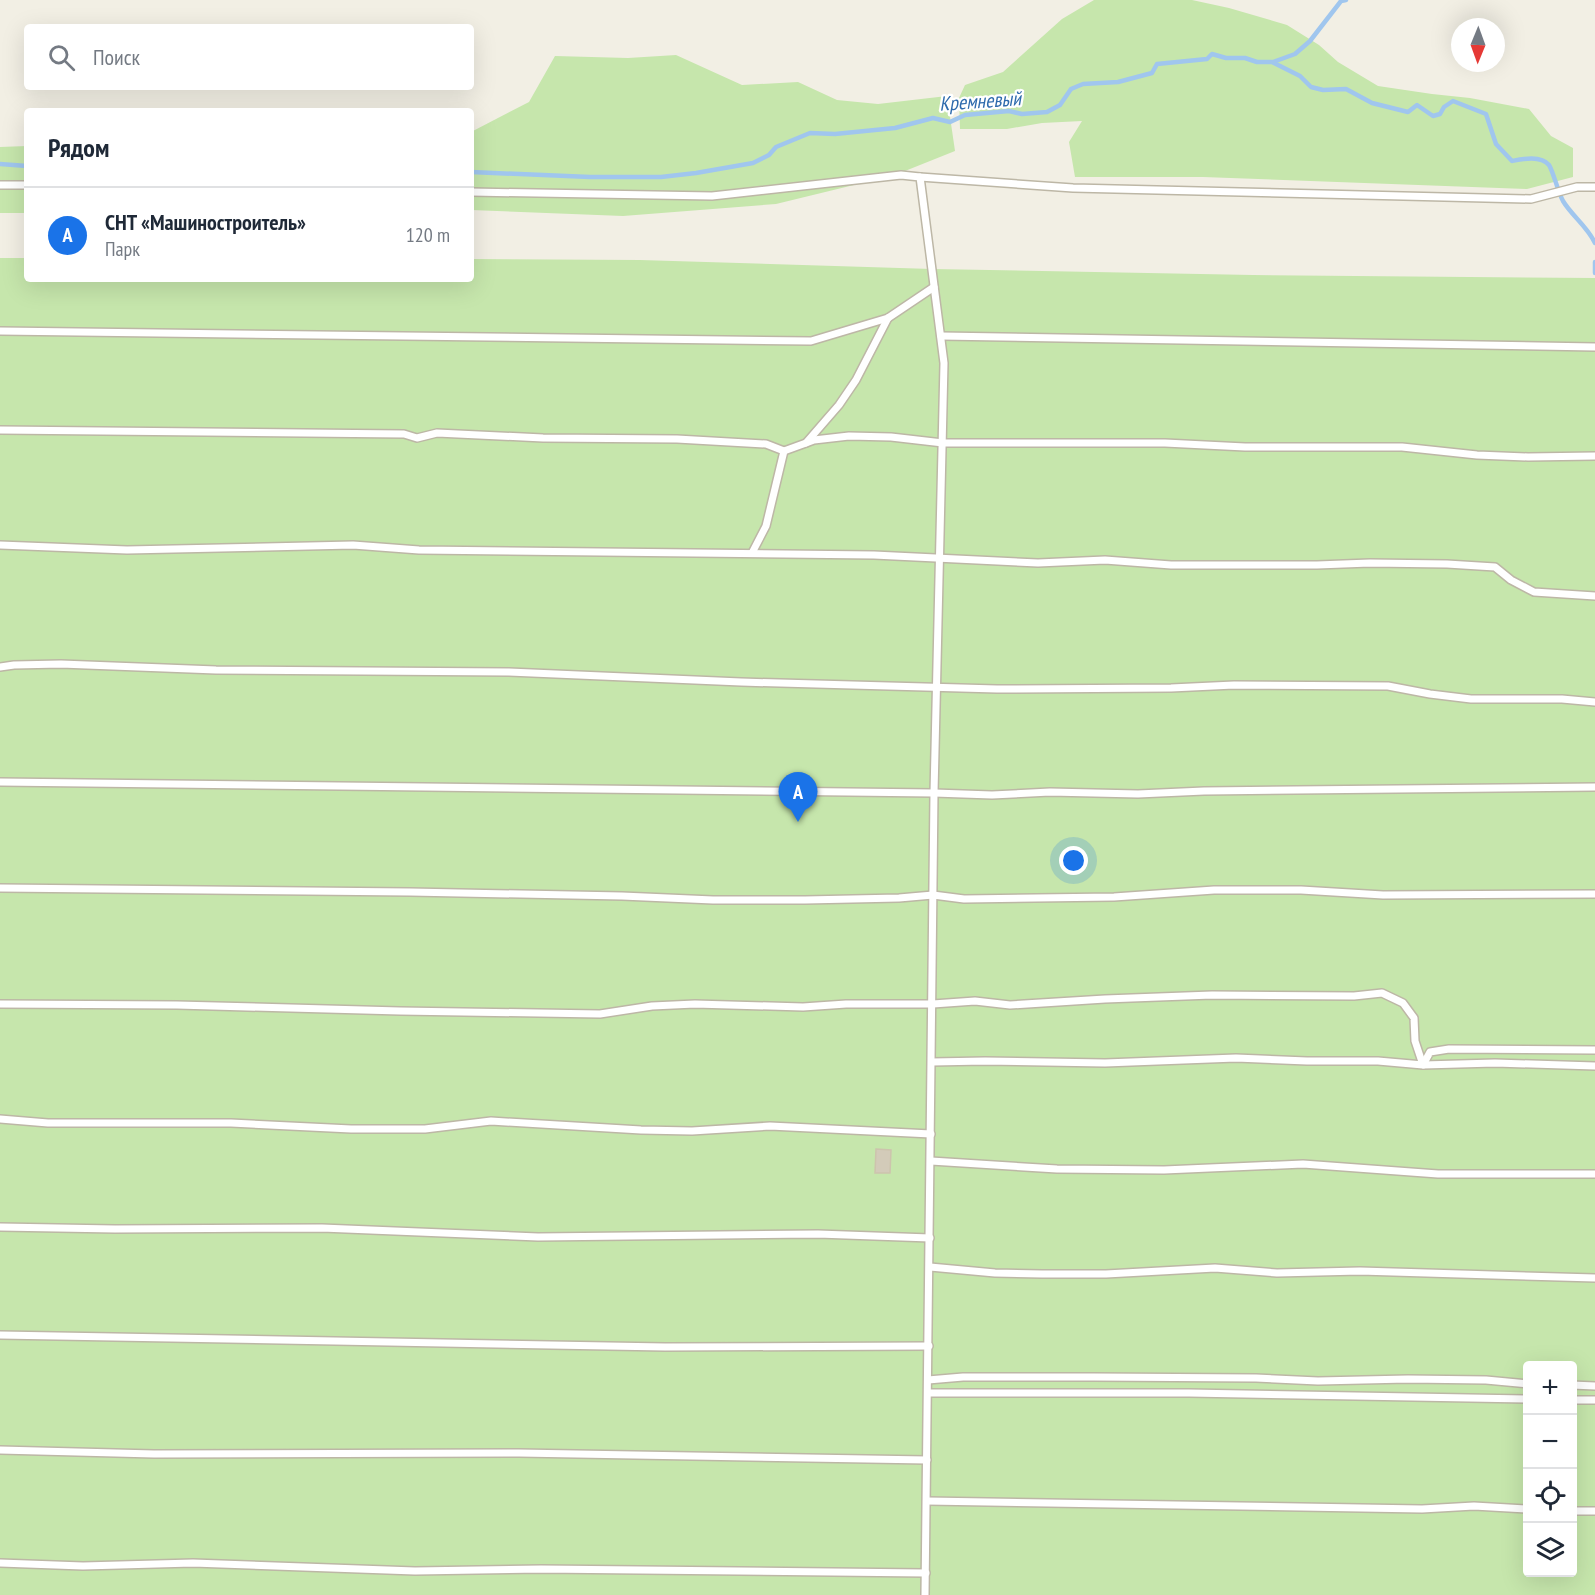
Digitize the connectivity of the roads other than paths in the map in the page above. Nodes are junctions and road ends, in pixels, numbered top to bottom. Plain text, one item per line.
1 (920, 177) junction
2 (0, 185) edge
3 (24, 185) edge
4 (1595, 187) edge
5 (474, 192) edge
6 (934, 287) junction
7 (888, 318) junction
8 (0, 331) edge
9 (941, 336) junction
10 (1595, 347) edge
11 (0, 430) edge
12 (806, 443) junction
13 (943, 443) junction
14 (784, 452) junction
15 (1595, 456) edge
16 (0, 545) edge
17 (752, 553) junction
18 (941, 558) junction
19 (1595, 596) edge
20 (0, 667) edge
21 (937, 688) junction
22 (1595, 702) edge
23 (0, 782) edge
24 (1595, 787) edge
25 (934, 793) junction
26 (0, 888) edge
27 (1595, 894) edge
28 (933, 895) junction
29 (0, 1004) edge
30 (933, 1004) junction
31 (1595, 1050) edge
32 (932, 1062) junction
33 (1423, 1065) junction
34 (1595, 1066) edge
35 (0, 1119) edge
36 (931, 1134) junction
37 (931, 1161) junction
38 (1595, 1174) edge
39 (0, 1227) edge
40 (930, 1238) junction
41 (930, 1267) junction
42 (1595, 1278) edge
43 (0, 1335) edge
44 (928, 1346) junction
45 (928, 1380) junction
46 (1523, 1384) edge
47 (1577, 1385) edge
48 (1595, 1386) edge
49 (928, 1394) junction
50 (1523, 1399) edge
51 (1577, 1400) edge
52 (1595, 1400) edge
53 (0, 1450) edge
54 (927, 1460) junction
55 (927, 1501) junction
56 (1523, 1509) edge
57 (1577, 1510) edge
58 (1595, 1511) edge
59 (0, 1563) edge
60 (926, 1573) junction
61 (925, 1595) edge

1 - 4 lane
1 - 5 lane
1 - 6 lane
2 - 3 lane
6 - 7 lane
6 - 9 lane
7 - 8 lane
7 - 12 lane
9 - 10 lane
9 - 13 lane
11 - 14 lane
12 - 13 lane
12 - 14 lane
13 - 15 lane
13 - 18 lane
14 - 17 lane
16 - 17 lane
17 - 18 lane
18 - 19 lane
18 - 21 lane
20 - 21 lane
21 - 22 lane
21 - 25 lane
23 - 25 lane
24 - 25 lane
25 - 28 lane
26 - 28 lane
27 - 28 lane
28 - 30 lane
29 - 30 lane
30 - 32 lane
30 - 33 lane
31 - 33 lane
32 - 33 lane
32 - 36 lane
33 - 34 lane
35 - 36 lane
36 - 37 lane
37 - 38 lane
37 - 40 lane
39 - 40 lane
40 - 41 lane
41 - 42 lane
41 - 44 lane
43 - 44 lane
44 - 45 lane
45 - 46 lane
45 - 49 lane
47 - 48 lane
49 - 50 lane
49 - 54 lane
51 - 52 lane
53 - 54 lane
54 - 55 lane
55 - 56 lane
55 - 60 lane
57 - 58 lane
59 - 60 lane
60 - 61 lane

